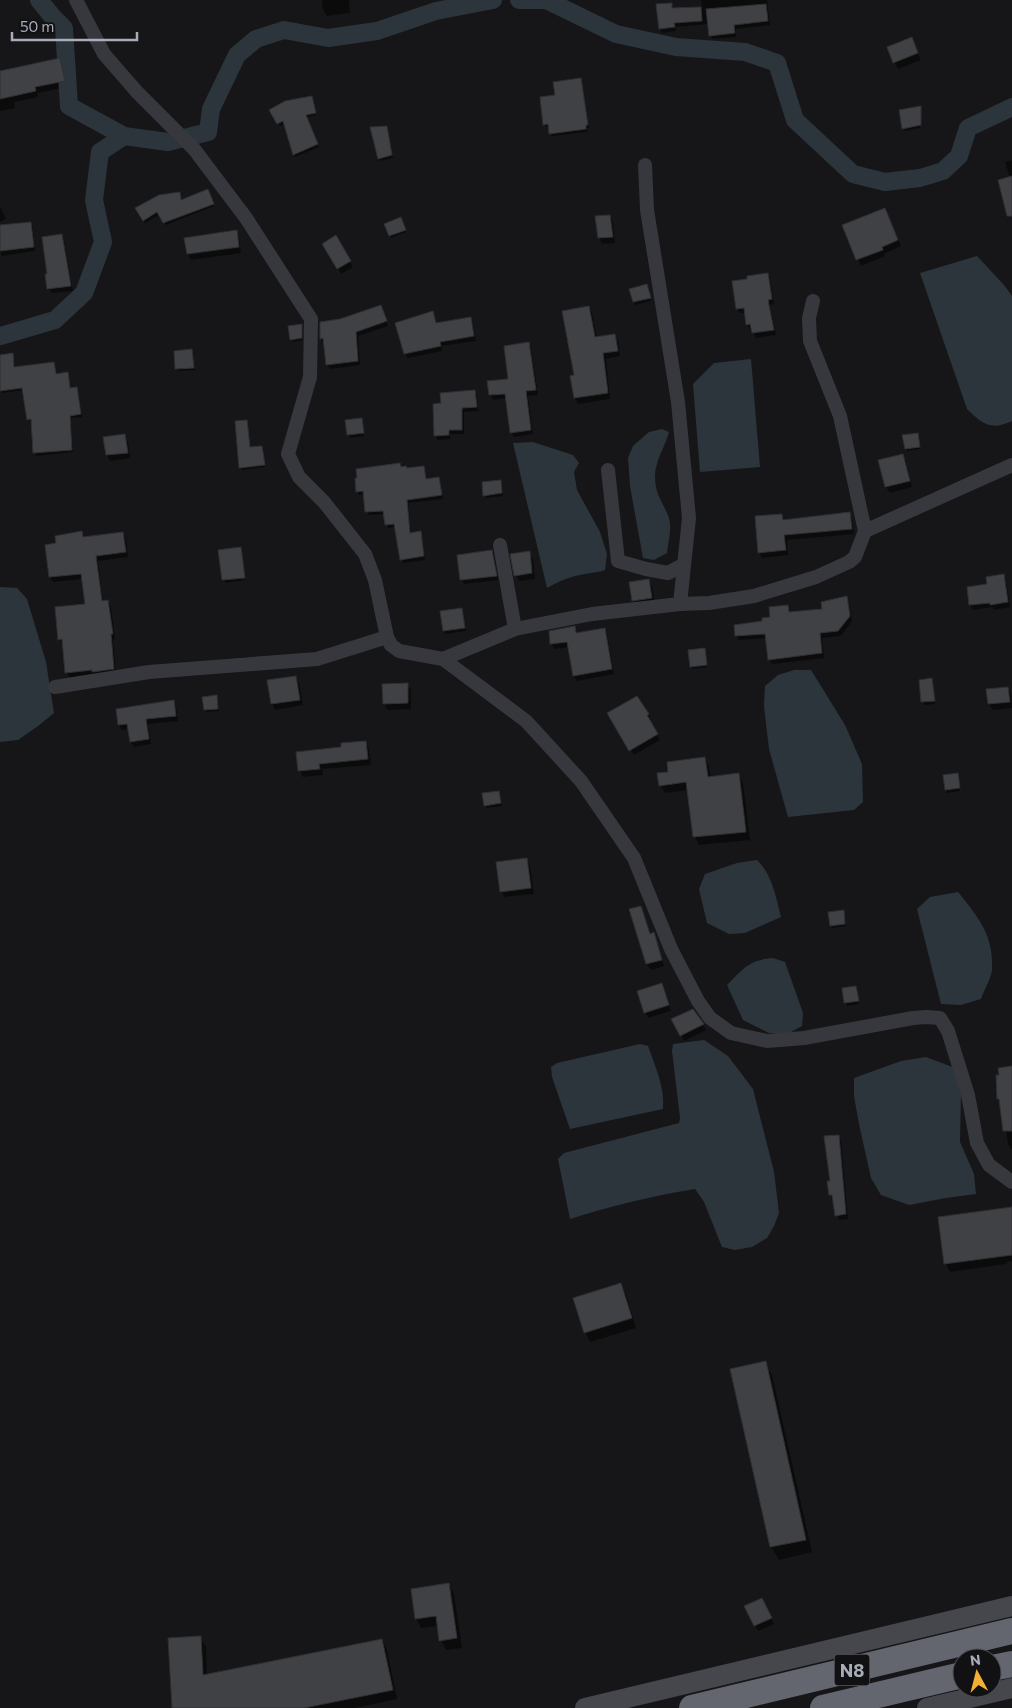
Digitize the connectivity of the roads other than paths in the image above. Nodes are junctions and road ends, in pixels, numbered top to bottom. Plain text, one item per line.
1 (76, 0) edge
2 (645, 165) dead end
3 (813, 302) dead end
4 (1012, 465) edge
5 (608, 470) dead end
6 (865, 531) junction
7 (500, 546) dead end
8 (683, 565) junction
9 (680, 604) junction
10 (515, 629) junction
11 (387, 637) junction
12 (443, 659) junction
13 (55, 687) dead end
14 (1012, 1182) edge
15 (1012, 1606) edge
16 (1012, 1631) edge
17 (952, 1677) edge
18 (1012, 1688) edge
19 (585, 1708) edge
20 (692, 1708) edge
21 (822, 1708) edge
22 (927, 1708) edge

1 - 11 street
2 - 8 street
3 - 6 street
4 - 6 street
5 - 8 street
6 - 9 street
7 - 10 street
8 - 9 street
9 - 10 street
10 - 12 street
11 - 12 street
11 - 13 street
12 - 14 street
15 - 19 street
16 - 20 highway, N8
17 - 21 highway, N8
18 - 22 street

